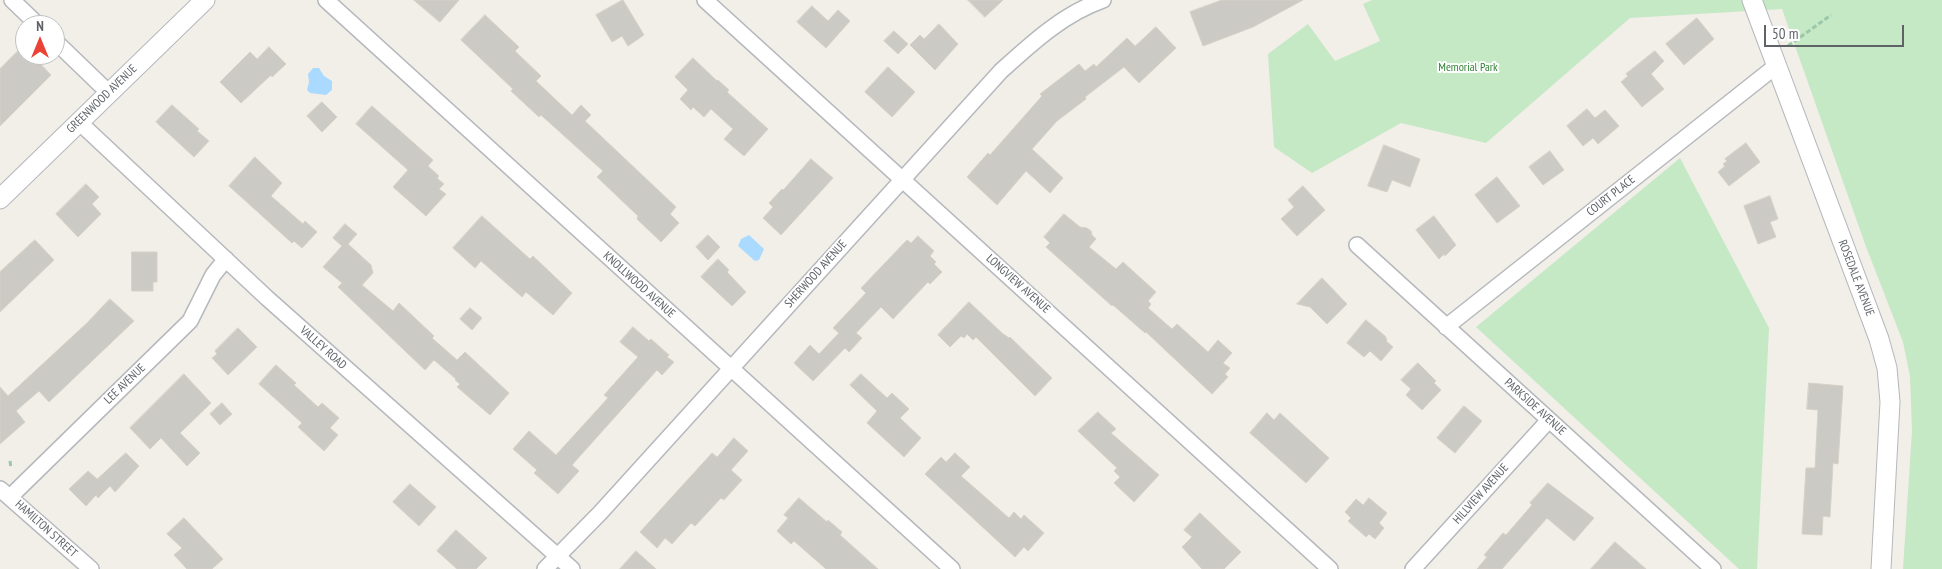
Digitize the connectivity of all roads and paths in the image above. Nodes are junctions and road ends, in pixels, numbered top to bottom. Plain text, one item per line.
1 (12, 0) edge
2 (205, 0) edge
3 (326, 0) edge
4 (705, 0) edge
5 (1103, 0) edge
6 (1752, 0) edge
7 (28, 15) edge
8 (1831, 15) dead end
9 (65, 51) edge
10 (1774, 61) junction
11 (109, 93) junction
12 (79, 122) junction
13 (903, 179) junction
14 (0, 199) edge
15 (1357, 245) dead end
16 (226, 259) junction
17 (1446, 326) junction
18 (731, 369) junction
19 (1548, 420) junction
20 (10, 461) dead end
21 (11, 468) dead end
22 (5, 493) edge
23 (558, 556) junction
24 (91, 569) edge
25 (545, 569) edge
26 (572, 569) edge
27 (952, 569) edge
28 (1330, 569) edge
29 (1413, 569) edge
30 (1713, 569) edge
31 (1881, 569) edge

1 - 7 street
2 - 11 street, GREENWOOD AVENUE
3 - 18 street, KNOLLWOOD AVENUE
4 - 13 street, LONGVIEW AVENUE
5 - 13 street, SHERWOOD AVENUE
6 - 10 street, ROSEDALE AVENUE
8 - 10 path
9 - 11 street
10 - 17 street, COURT PLACE
10 - 31 street, ROSEDALE AVENUE
11 - 12 street, GREENWOOD AVENUE
12 - 14 street, GREENWOOD AVENUE
12 - 16 street, VALLEY ROAD
13 - 18 street, SHERWOOD AVENUE
13 - 28 street, LONGVIEW AVENUE
15 - 17 street, PARKSIDE AVENUE
16 - 22 street, LEE AVENUE
16 - 23 street, VALLEY ROAD
17 - 19 street, PARKSIDE AVENUE
18 - 23 street, SHERWOOD AVENUE
18 - 27 street, KNOLLWOOD AVENUE
19 - 29 street, HILLVIEW AVENUE
19 - 30 street, PARKSIDE AVENUE
20 - 21 path
22 - 24 street, HAMILTON STREET
23 - 25 street, SHERWOOD AVENUE
23 - 26 street, VALLEY ROAD

